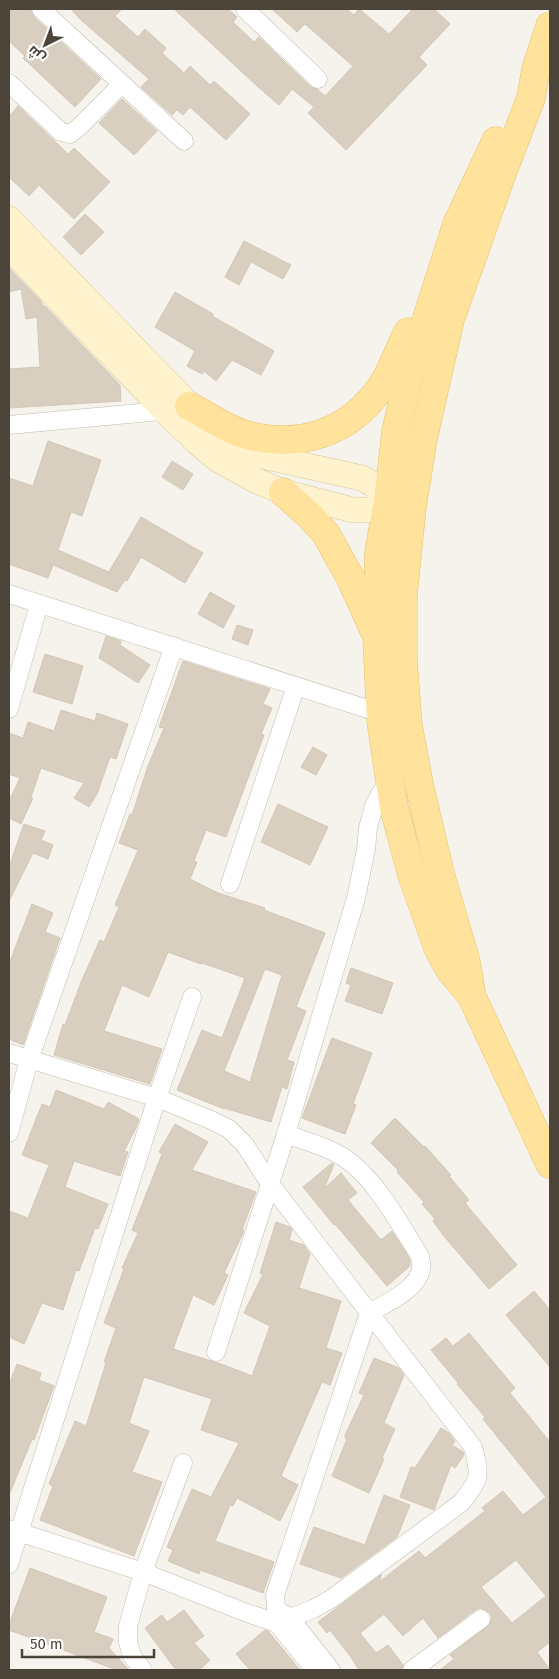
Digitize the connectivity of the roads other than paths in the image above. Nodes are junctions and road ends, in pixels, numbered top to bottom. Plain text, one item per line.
1 (41, 9) edge
2 (246, 9) edge
3 (550, 26) edge
4 (536, 69) junction
5 (318, 79) dead end
6 (9, 83) edge
7 (122, 84) junction
8 (184, 141) dead end
9 (9, 219) edge
10 (9, 247) edge
11 (440, 276) junction
12 (177, 409) junction
13 (9, 425) edge
14 (416, 478) junction
15 (283, 492) junction
16 (388, 501) junction
17 (409, 529) junction
18 (9, 594) edge
19 (39, 604) junction
20 (377, 638) junction
21 (174, 646) junction
22 (296, 686) junction
23 (9, 709) edge
24 (380, 713) junction
25 (391, 784) junction
26 (230, 884) dead end
27 (192, 997) dead end
28 (472, 997) junction
29 (9, 1053) edge
30 (29, 1060) junction
31 (157, 1098) junction
32 (9, 1133) edge
33 (286, 1134) junction
34 (550, 1164) edge
35 (270, 1184) junction
36 (369, 1313) junction
37 (216, 1352) dead end
38 (183, 1463) dead end
39 (14, 1531) edge
40 (9, 1564) edge
41 (144, 1572) junction
42 (281, 1616) junction
43 (481, 1619) dead end
44 (143, 1670) edge
45 (314, 1670) edge
46 (331, 1670) edge
47 (412, 1670) edge

1 - 7 street
2 - 5 street
3 - 4 main road
4 - 11 main road
4 - 14 main road
6 - 7 street
7 - 8 street
9 - 12 street
10 - 12 street
11 - 12 main road
11 - 16 main road
12 - 13 street
12 - 15 street
12 - 16 street
14 - 16 street
14 - 17 main road
15 - 16 street
15 - 20 main road
16 - 17 street
16 - 20 main road
17 - 28 main road
18 - 19 street
19 - 21 street
19 - 23 street
20 - 24 main road
21 - 22 street
21 - 30 street
22 - 24 street
22 - 26 street
24 - 25 main road
25 - 28 main road
25 - 33 street
27 - 31 street
28 - 34 main road
29 - 30 street
30 - 31 street
30 - 32 street
31 - 35 street
31 - 39 street
33 - 35 street
33 - 36 street
35 - 36 street
35 - 37 street
36 - 42 street
36 - 42 street
38 - 41 street
39 - 40 street
39 - 41 street
41 - 42 street
41 - 44 street
42 - 45 street
42 - 46 street
43 - 47 street

